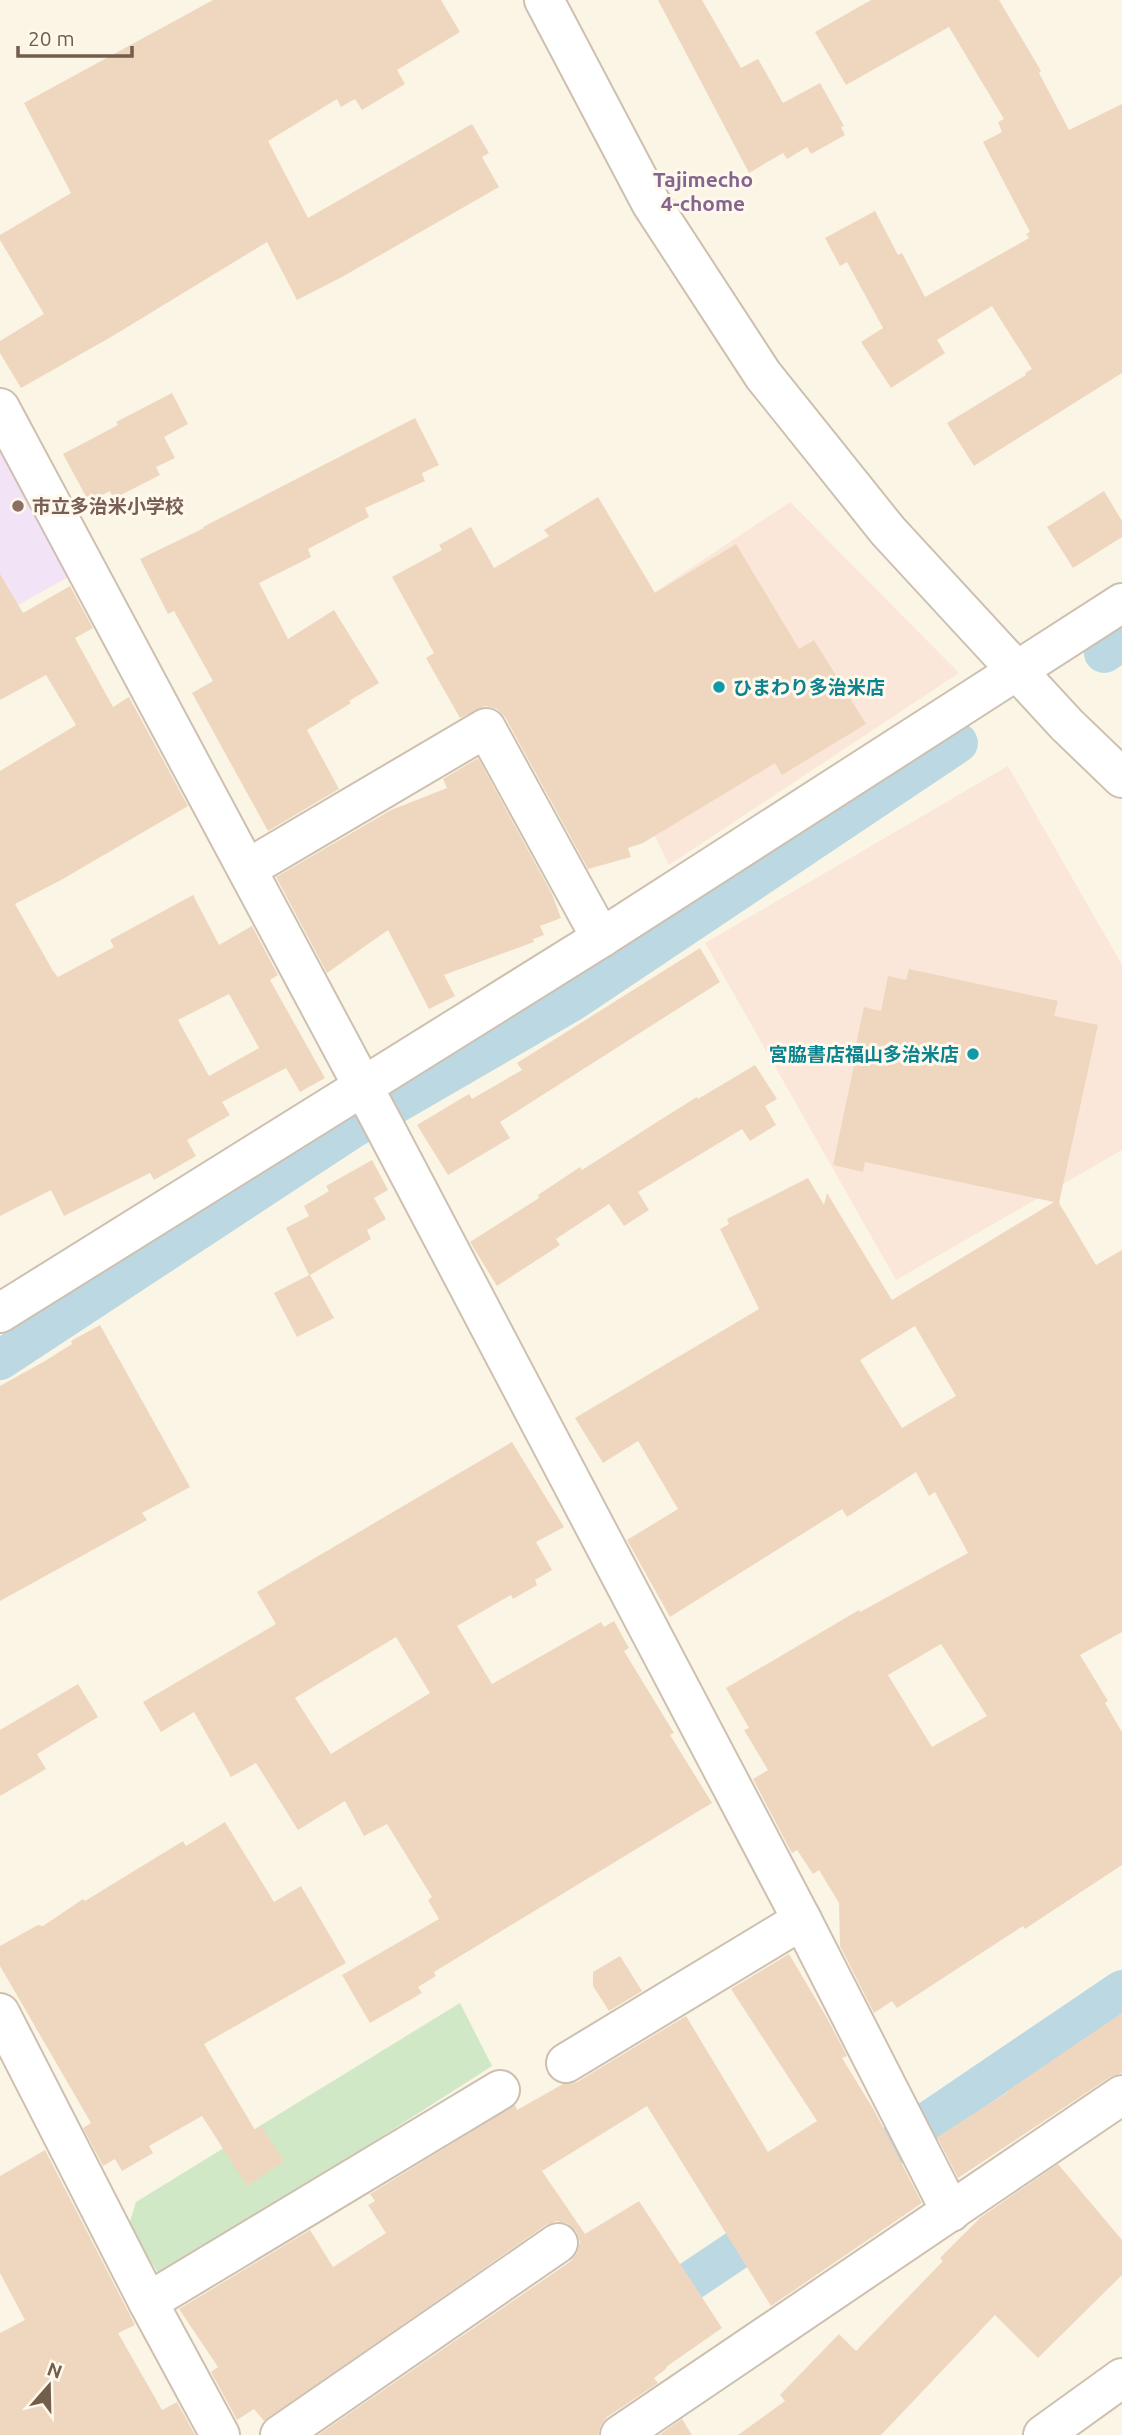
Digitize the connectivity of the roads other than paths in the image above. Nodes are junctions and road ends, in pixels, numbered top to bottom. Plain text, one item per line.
1 (544, 0) edge
2 (0, 408) edge
3 (1122, 603) edge
4 (1016, 670) junction
5 (1122, 778) edge
6 (247, 869) junction
7 (601, 938) junction
8 (371, 1102) junction
9 (0, 1313) edge
10 (802, 1920) junction
11 (0, 2013) edge
12 (566, 2063) dead end
13 (500, 2090) dead end
14 (1122, 2095) edge
15 (951, 2211) junction
16 (558, 2243) dead end
17 (148, 2302) junction
18 (1122, 2378) edge
19 (220, 2435) edge
20 (280, 2435) edge
21 (620, 2435) edge
22 (1043, 2435) edge

1 - 4 street
2 - 6 street
3 - 4 street
4 - 5 street
4 - 7 street
6 - 7 street
6 - 8 street
7 - 8 street
8 - 9 street
8 - 10 street
10 - 12 street
10 - 15 street
11 - 17 street
13 - 17 street
14 - 15 street
15 - 21 street
16 - 20 street
17 - 19 street
18 - 22 street

